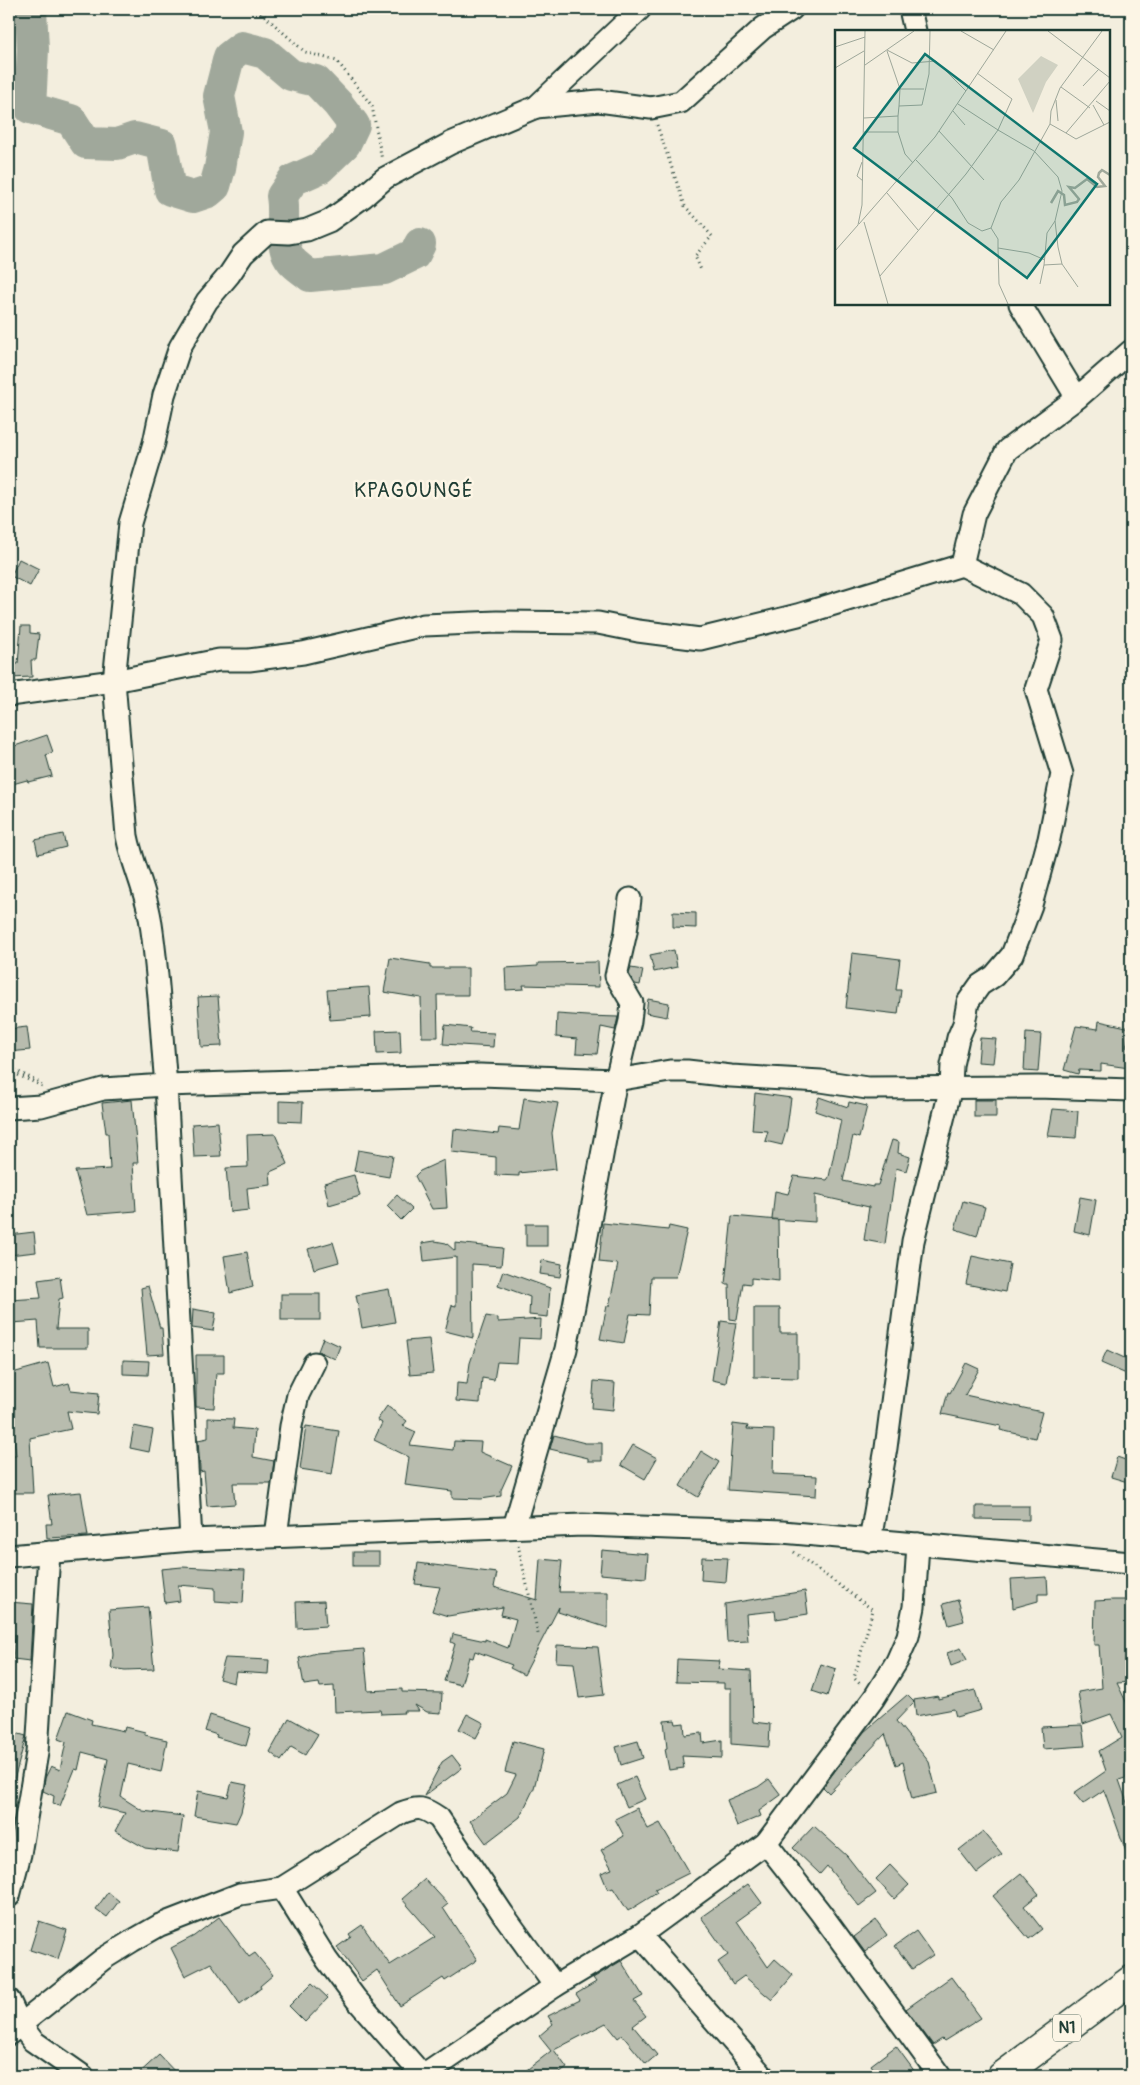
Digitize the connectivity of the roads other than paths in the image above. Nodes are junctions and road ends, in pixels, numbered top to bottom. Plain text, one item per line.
1 (640, 9) edge
2 (792, 9) edge
3 (910, 9) edge
4 (914, 30) edge
5 (536, 107) junction
6 (1021, 305) edge
7 (1131, 351) edge
8 (1077, 398) junction
9 (962, 565) junction
10 (114, 681) junction
11 (9, 695) edge
12 (630, 899) dead end
13 (616, 1080) junction
14 (166, 1085) junction
15 (950, 1087) junction
16 (1131, 1090) edge
17 (9, 1108) edge
18 (314, 1362) dead end
19 (514, 1527) junction
20 (276, 1536) junction
21 (191, 1540) junction
22 (870, 1540) junction
23 (918, 1544) junction
24 (49, 1552) junction
25 (9, 1556) edge
26 (1131, 1563) edge
27 (766, 1843) junction
28 (282, 1888) junction
29 (9, 1896) edge
30 (640, 1935) junction
31 (1131, 1980) edge
32 (555, 1986) junction
33 (9, 2000) edge
34 (14, 2029) edge
35 (83, 2076) edge
36 (423, 2076) edge
37 (763, 2076) edge
38 (940, 2076) edge
39 (1002, 2076) edge

1 - 5 street
2 - 5 street
3 - 4 street
5 - 10 street
6 - 8 street
7 - 8 street
8 - 9 street
9 - 10 street
9 - 15 street
10 - 11 street
10 - 14 street
12 - 13 street
13 - 14 street
13 - 15 street
13 - 19 street
14 - 17 street
14 - 21 street
15 - 16 street
15 - 22 street
18 - 20 street
19 - 20 street
19 - 22 street
20 - 21 street
21 - 24 street
22 - 23 street
23 - 26 street
23 - 27 street
24 - 25 street
24 - 29 street
27 - 30 street
27 - 38 street
28 - 32 street
28 - 34 street
28 - 36 street
30 - 32 street
30 - 37 street
31 - 39 highway, N1
32 - 36 street
33 - 34 street
34 - 35 street

